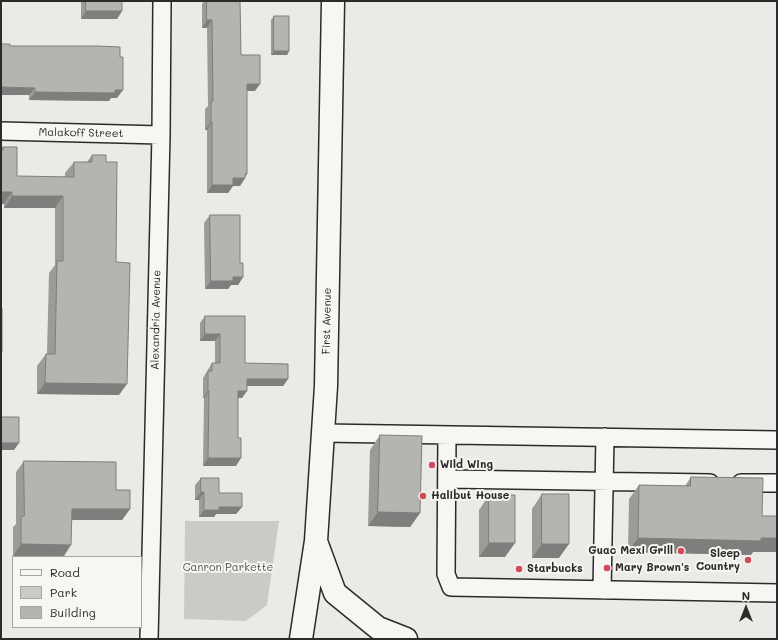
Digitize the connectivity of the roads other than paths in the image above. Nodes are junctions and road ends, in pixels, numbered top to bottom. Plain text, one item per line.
1 (162, 1) edge
2 (333, 1) edge
3 (1, 131) edge
4 (160, 135) junction
5 (323, 433) junction
6 (447, 435) junction
7 (606, 437) junction
8 (777, 440) edge
9 (446, 479) junction
10 (605, 481) junction
11 (777, 483) edge
12 (316, 541) junction
13 (602, 590) junction
14 (777, 592) edge
15 (149, 639) edge
16 (301, 639) edge
17 (406, 639) edge

1 - 4 street, Alexandria Avenue
2 - 5 main road, First Avenue
3 - 4 street, Malakoff Street
4 - 15 street, Alexandria Avenue
5 - 6 street
5 - 12 main road, First Avenue
6 - 7 street
6 - 9 street
7 - 8 street
7 - 10 street
9 - 10 street
9 - 13 street
10 - 11 street
10 - 13 street
12 - 16 main road, First Avenue
12 - 17 main road
13 - 14 street

